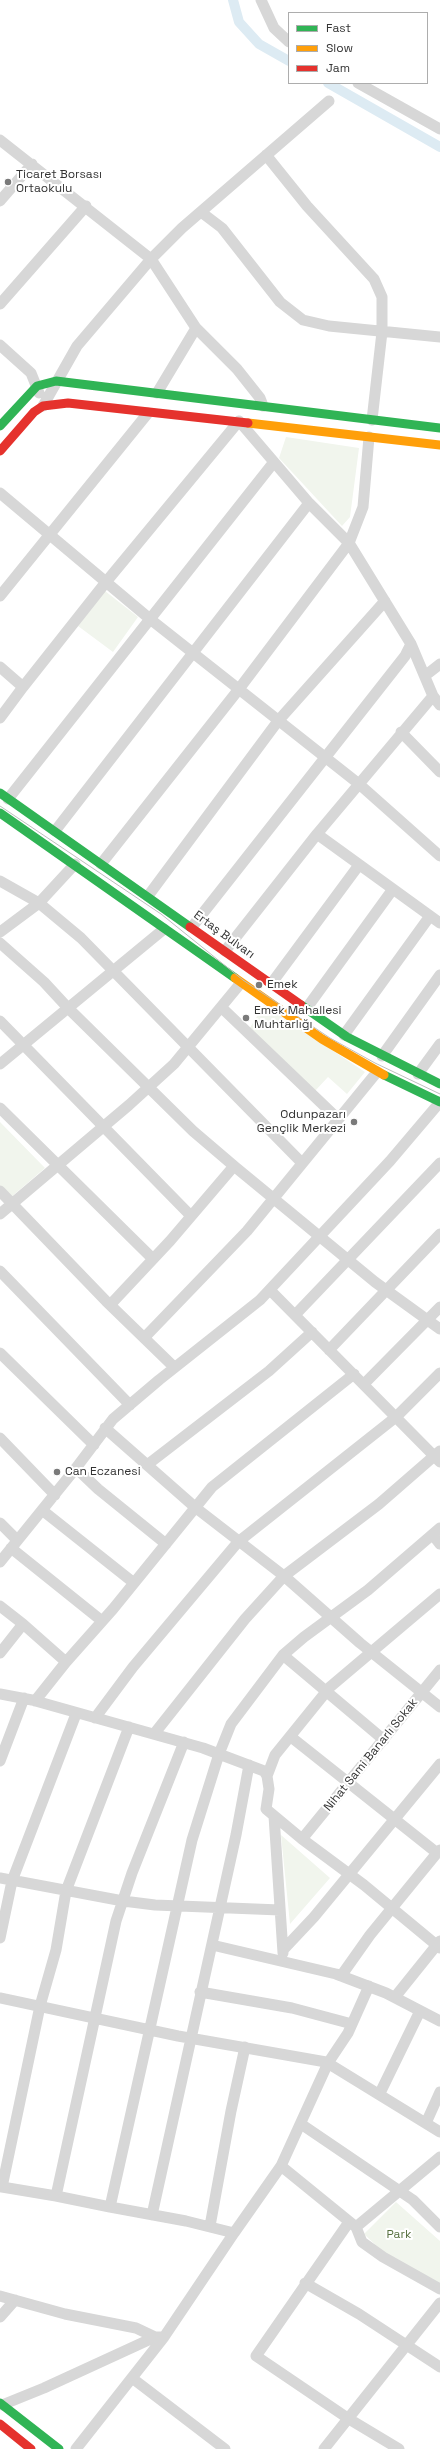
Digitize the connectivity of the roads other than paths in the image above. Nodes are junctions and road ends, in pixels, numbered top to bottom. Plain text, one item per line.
1 (261, 0) edge
2 (288, 41) edge
3 (360, 84) edge
4 (329, 101) dead end
5 (440, 129) edge
6 (0, 140) edge
7 (266, 155) junction
8 (32, 164) junction
9 (0, 200) edge
10 (86, 206) junction
11 (201, 212) junction
12 (151, 259) junction
13 (0, 304) edge
14 (196, 328) junction
15 (382, 332) junction
16 (440, 337) edge
17 (0, 345) edge
18 (56, 381) junction
19 (37, 386) junction
20 (156, 393) junction
21 (43, 406) junction
22 (263, 406) junction
23 (148, 413) junction
24 (372, 420) junction
25 (239, 421) junction
26 (0, 426) edge
27 (440, 428) edge
28 (369, 437) junction
29 (440, 445) edge
30 (0, 451) edge
31 (274, 462) junction
32 (0, 493) edge
33 (309, 503) junction
34 (50, 534) junction
35 (349, 543) junction
36 (106, 582) junction
37 (0, 596) edge
38 (385, 601) junction
39 (150, 619) junction
40 (411, 644) junction
41 (193, 652) junction
42 (440, 664) edge
43 (0, 667) edge
44 (426, 675) junction
45 (23, 687) junction
46 (239, 689) junction
47 (433, 696) junction
48 (440, 705) edge
49 (0, 718) edge
50 (278, 721) junction
51 (401, 732) junction
52 (326, 757) junction
53 (440, 772) edge
54 (359, 784) junction
55 (4, 796) edge
56 (0, 813) edge
57 (55, 831) junction
58 (317, 834) junction
59 (440, 856) edge
60 (75, 864) junction
61 (101, 864) junction
62 (359, 865) junction
63 (0, 881) edge
64 (393, 889) junction
65 (148, 896) junction
66 (39, 903) junction
67 (430, 916) junction
68 (440, 922) edge
69 (192, 927) junction
70 (164, 929) junction
71 (0, 932) edge
72 (0, 943) edge
73 (226, 951) junction
74 (113, 970) junction
75 (440, 975) edge
76 (240, 984) junction
77 (271, 984) junction
78 (221, 1007) junction
79 (68, 1008) junction
80 (306, 1009) junction
81 (0, 1021) edge
82 (344, 1035) junction
83 (440, 1044) edge
84 (23, 1045) junction
85 (189, 1046) junction
86 (382, 1056) junction
87 (0, 1064) edge
88 (377, 1072) junction
89 (418, 1074) junction
90 (440, 1084) edge
91 (149, 1087) junction
92 (440, 1102) edge
93 (0, 1108) edge
94 (338, 1119) junction
95 (104, 1126) junction
96 (302, 1162) junction
97 (440, 1163) edge
98 (59, 1164) junction
99 (234, 1166) junction
100 (0, 1191) edge
101 (273, 1199) junction
102 (12, 1204) junction
103 (0, 1214) edge
104 (191, 1216) junction
105 (440, 1234) edge
106 (321, 1236) junction
107 (153, 1259) junction
108 (348, 1259) junction
109 (0, 1271) edge
110 (386, 1289) junction
111 (270, 1290) junction
112 (110, 1305) junction
113 (440, 1306) edge
114 (295, 1315) junction
115 (429, 1319) junction
116 (440, 1329) edge
117 (312, 1332) junction
118 (144, 1338) junction
119 (329, 1350) junction
120 (0, 1353) edge
121 (174, 1367) junction
122 (440, 1373) edge
123 (354, 1374) junction
124 (364, 1384) junction
125 (130, 1405) junction
126 (396, 1417) junction
127 (105, 1428) junction
128 (0, 1438) edge
129 (94, 1445) junction
130 (438, 1456) edge
131 (147, 1465) junction
132 (76, 1468) junction
133 (55, 1495) junction
134 (196, 1508) junction
135 (42, 1510) junction
136 (0, 1523) edge
137 (436, 1532) edge
138 (238, 1542) junction
139 (14, 1544) junction
140 (166, 1544) junction
141 (440, 1544) edge
142 (0, 1562) edge
143 (284, 1576) junction
144 (134, 1583) junction
145 (440, 1594) edge
146 (0, 1606) edge
147 (330, 1617) junction
148 (102, 1621) junction
149 (23, 1624) junction
150 (370, 1652) junction
151 (0, 1653) edge
152 (283, 1655) junction
153 (66, 1662) junction
154 (440, 1670) edge
155 (326, 1692) junction
156 (422, 1693) junction
157 (0, 1694) edge
158 (30, 1700) junction
159 (440, 1706) edge
160 (76, 1714) junction
161 (95, 1718) junction
162 (129, 1727) junction
163 (154, 1734) junction
164 (291, 1737) junction
165 (384, 1740) junction
166 (184, 1742) junction
167 (219, 1754) junction
168 (0, 1761) edge
169 (440, 1764) edge
170 (249, 1765) junction
171 (267, 1776) junction
172 (349, 1783) junction
173 (274, 1816) junction
174 (396, 1819) junction
175 (302, 1839) junction
176 (439, 1852) edge
177 (349, 1874) junction
178 (0, 1878) edge
179 (12, 1881) junction
180 (66, 1891) junction
181 (123, 1901) junction
182 (178, 1906) junction
183 (219, 1906) junction
184 (392, 1908) junction
185 (280, 1910) junction
186 (0, 1938) edge
187 (439, 1944) edge
188 (212, 1945) junction
189 (283, 1950) junction
190 (283, 1962) junction
191 (341, 1976) junction
192 (369, 1986) junction
193 (200, 1992) junction
194 (395, 1997) junction
195 (0, 1998) edge
196 (40, 2006) junction
197 (420, 2010) junction
198 (97, 2017) junction
199 (440, 2021) edge
200 (352, 2024) junction
201 (148, 2029) junction
202 (191, 2038) junction
203 (245, 2047) junction
204 (328, 2063) junction
205 (440, 2092) edge
206 (380, 2093) junction
207 (426, 2123) junction
208 (301, 2124) junction
209 (440, 2132) edge
210 (440, 2157) edge
211 (281, 2166) junction
212 (1, 2186) edge
213 (399, 2191) junction
214 (56, 2196) junction
215 (110, 2207) junction
216 (152, 2215) junction
217 (352, 2225) junction
218 (210, 2226) junction
219 (440, 2227) edge
220 (234, 2233) junction
221 (305, 2283) junction
222 (440, 2289) edge
223 (0, 2296) edge
224 (15, 2300) junction
225 (440, 2303) edge
226 (0, 2317) edge
227 (159, 2337) junction
228 (406, 2346) junction
229 (440, 2367) edge
230 (132, 2378) junction
231 (1, 2404) edge
232 (349, 2419) junction
233 (0, 2424) edge
234 (31, 2449) edge
235 (59, 2449) edge
236 (76, 2449) edge
237 (225, 2449) edge
238 (324, 2449) edge
239 (399, 2449) edge

1 - 2 street
3 - 5 street
4 - 7 street
6 - 8 street
7 - 11 street
7 - 15 street
8 - 9 street
8 - 10 street
10 - 12 street
10 - 13 street
11 - 12 street
11 - 15 street
12 - 14 street
12 - 18 street
14 - 20 street
14 - 22 street
15 - 16 street
15 - 24 street
17 - 19 street
18 - 19 main road
18 - 20 main road
18 - 21 street
19 - 21 street
19 - 26 main road
20 - 22 main road
21 - 23 main road
21 - 30 main road
22 - 24 main road
23 - 25 main road
23 - 34 street
24 - 27 main road
25 - 28 main road
25 - 31 street
25 - 36 street
28 - 29 main road
28 - 35 street
31 - 33 street
31 - 39 street
32 - 34 street
33 - 35 street
33 - 41 street
34 - 36 street
34 - 37 street
35 - 38 street
35 - 46 street
36 - 39 street
36 - 45 street
38 - 40 street
38 - 50 street
39 - 41 street
39 - 55 street
40 - 44 street
40 - 52 street
41 - 46 street
41 - 57 street
42 - 44 street
43 - 45 street
44 - 47 street
45 - 49 street
46 - 50 street
46 - 61 street
47 - 48 street
47 - 51 street
50 - 52 street
50 - 65 street
51 - 53 street
51 - 54 street
52 - 54 street
52 - 69 street
54 - 58 street
54 - 59 street
55 - 57 main road, Ertaş Bulvarı
56 - 60 main road
57 - 61 main road, Ertaş Bulvarı
58 - 62 street
58 - 73 street
60 - 66 street
60 - 70 main road
61 - 65 main road, Ertaş Bulvarı
62 - 64 street
62 - 77 street
63 - 66 street
64 - 67 street
64 - 80 street
65 - 69 main road, Ertaş Bulvarı
66 - 71 street
66 - 74 street
67 - 68 street
67 - 82 street
69 - 73 main road, Ertaş Bulvarı
70 - 74 street
70 - 76 main road
72 - 79 street
73 - 77 main road, Ertaş Bulvarı
74 - 79 street
74 - 85 street
75 - 86 street
76 - 78 street
76 - 88 main road
77 - 80 main road, Ertaş Bulvarı
78 - 85 street
78 - 94 street
79 - 84 street
79 - 91 street
80 - 82 main road, Ertaş Bulvarı
81 - 84 street
82 - 86 main road, Ertaş Bulvarı
83 - 89 street
84 - 87 street
84 - 95 street
85 - 91 street
85 - 96 street
86 - 89 main road, Ertaş Bulvarı
88 - 92 main road
88 - 94 street
89 - 90 main road, Ertaş Bulvarı
91 - 95 street
91 - 99 street
92 - 106 street
93 - 98 street
94 - 96 street
95 - 98 street
95 - 104 street
96 - 101 street
97 - 108 street
98 - 102 street
98 - 107 street
99 - 101 street
99 - 104 street
100 - 102 street
101 - 106 street
101 - 118 street
102 - 103 street
102 - 112 street
104 - 107 street
105 - 110 street
106 - 108 street
106 - 111 street
107 - 112 street
108 - 110 street
108 - 114 street
109 - 125 street
110 - 115 street
110 - 119 street
111 - 114 street
111 - 121 street
112 - 118 street
113 - 115 street
114 - 117 street
115 - 116 street
115 - 124 street
117 - 119 street
117 - 131 street
118 - 121 street
119 - 123 street
120 - 129 street
121 - 125 street
122 - 126 street
123 - 124 street
123 - 134 street
124 - 126 street
125 - 127 street
126 - 130 street
126 - 138 street
127 - 129 street
127 - 131 street
128 - 133 street
129 - 132 street
130 - 143 street
131 - 134 street
132 - 133 street
132 - 140 street
133 - 135 street
134 - 138 street
134 - 140 street
135 - 139 street
135 - 144 street
136 - 139 street
137 - 141 street
137 - 147 street
138 - 143 street
138 - 161 street
139 - 142 street
139 - 148 street
140 - 144 street
143 - 147 street
143 - 163 street
144 - 148 street
145 - 150 street
146 - 149 street
147 - 150 street
147 - 152 street
148 - 153 street
149 - 151 street
149 - 153 street
150 - 155 street
150 - 156 street
152 - 155 street
152 - 167 street
153 - 158 street
154 - 156 street, Nihat Sami Banarlı Sokak
155 - 164 street
155 - 165 street
156 - 159 street
156 - 165 street, Nihat Sami Banarlı Sokak
157 - 158 street
158 - 160 street
158 - 168 street
160 - 161 street
160 - 179 street
161 - 162 street
162 - 163 street
162 - 180 street
163 - 166 street
164 - 171 street
164 - 172 street
165 - 172 street, Nihat Sami Banarlı Sokak
166 - 167 street
166 - 181 street
167 - 170 street
167 - 182 street
169 - 174 street
170 - 171 street
170 - 183 street
171 - 173 street
172 - 174 street
172 - 175 street, Nihat Sami Banarlı Sokak
173 - 175 street
173 - 185 street
174 - 176 street
174 - 177 street
175 - 177 street
176 - 184 street
177 - 184 street
177 - 189 street
178 - 179 street
179 - 180 street
179 - 186 street
180 - 181 street
180 - 196 street
181 - 182 street
181 - 198 street
182 - 183 street
182 - 201 street
183 - 185 street
183 - 188 street
184 - 187 street
184 - 191 street
185 - 189 street
187 - 194 street
188 - 190 street
188 - 193 street
189 - 190 street
190 - 191 street
191 - 192 street
192 - 194 street
192 - 200 street
193 - 200 street
193 - 202 street
194 - 197 street
195 - 196 street
196 - 198 street
196 - 212 street
197 - 199 street
197 - 206 street
198 - 201 street
198 - 214 street
200 - 204 street
201 - 202 street
201 - 215 street
202 - 203 street
202 - 216 street
203 - 204 street
203 - 218 street
204 - 206 street
204 - 208 street
205 - 207 street
206 - 207 street
207 - 209 street
208 - 211 street
208 - 213 street
210 - 213 street
211 - 217 street
211 - 220 street
212 - 214 street
213 - 217 street
213 - 219 street
214 - 215 street
215 - 216 street
216 - 218 street
217 - 221 street
217 - 222 street
218 - 220 street
220 - 227 street
221 - 228 street
221 - 232 street
223 - 224 street
224 - 226 street
224 - 227 street
225 - 228 street
227 - 230 street
227 - 231 street
228 - 229 street
228 - 232 street
230 - 236 street
230 - 237 street
231 - 235 main road
232 - 238 street
232 - 239 street
233 - 234 main road

